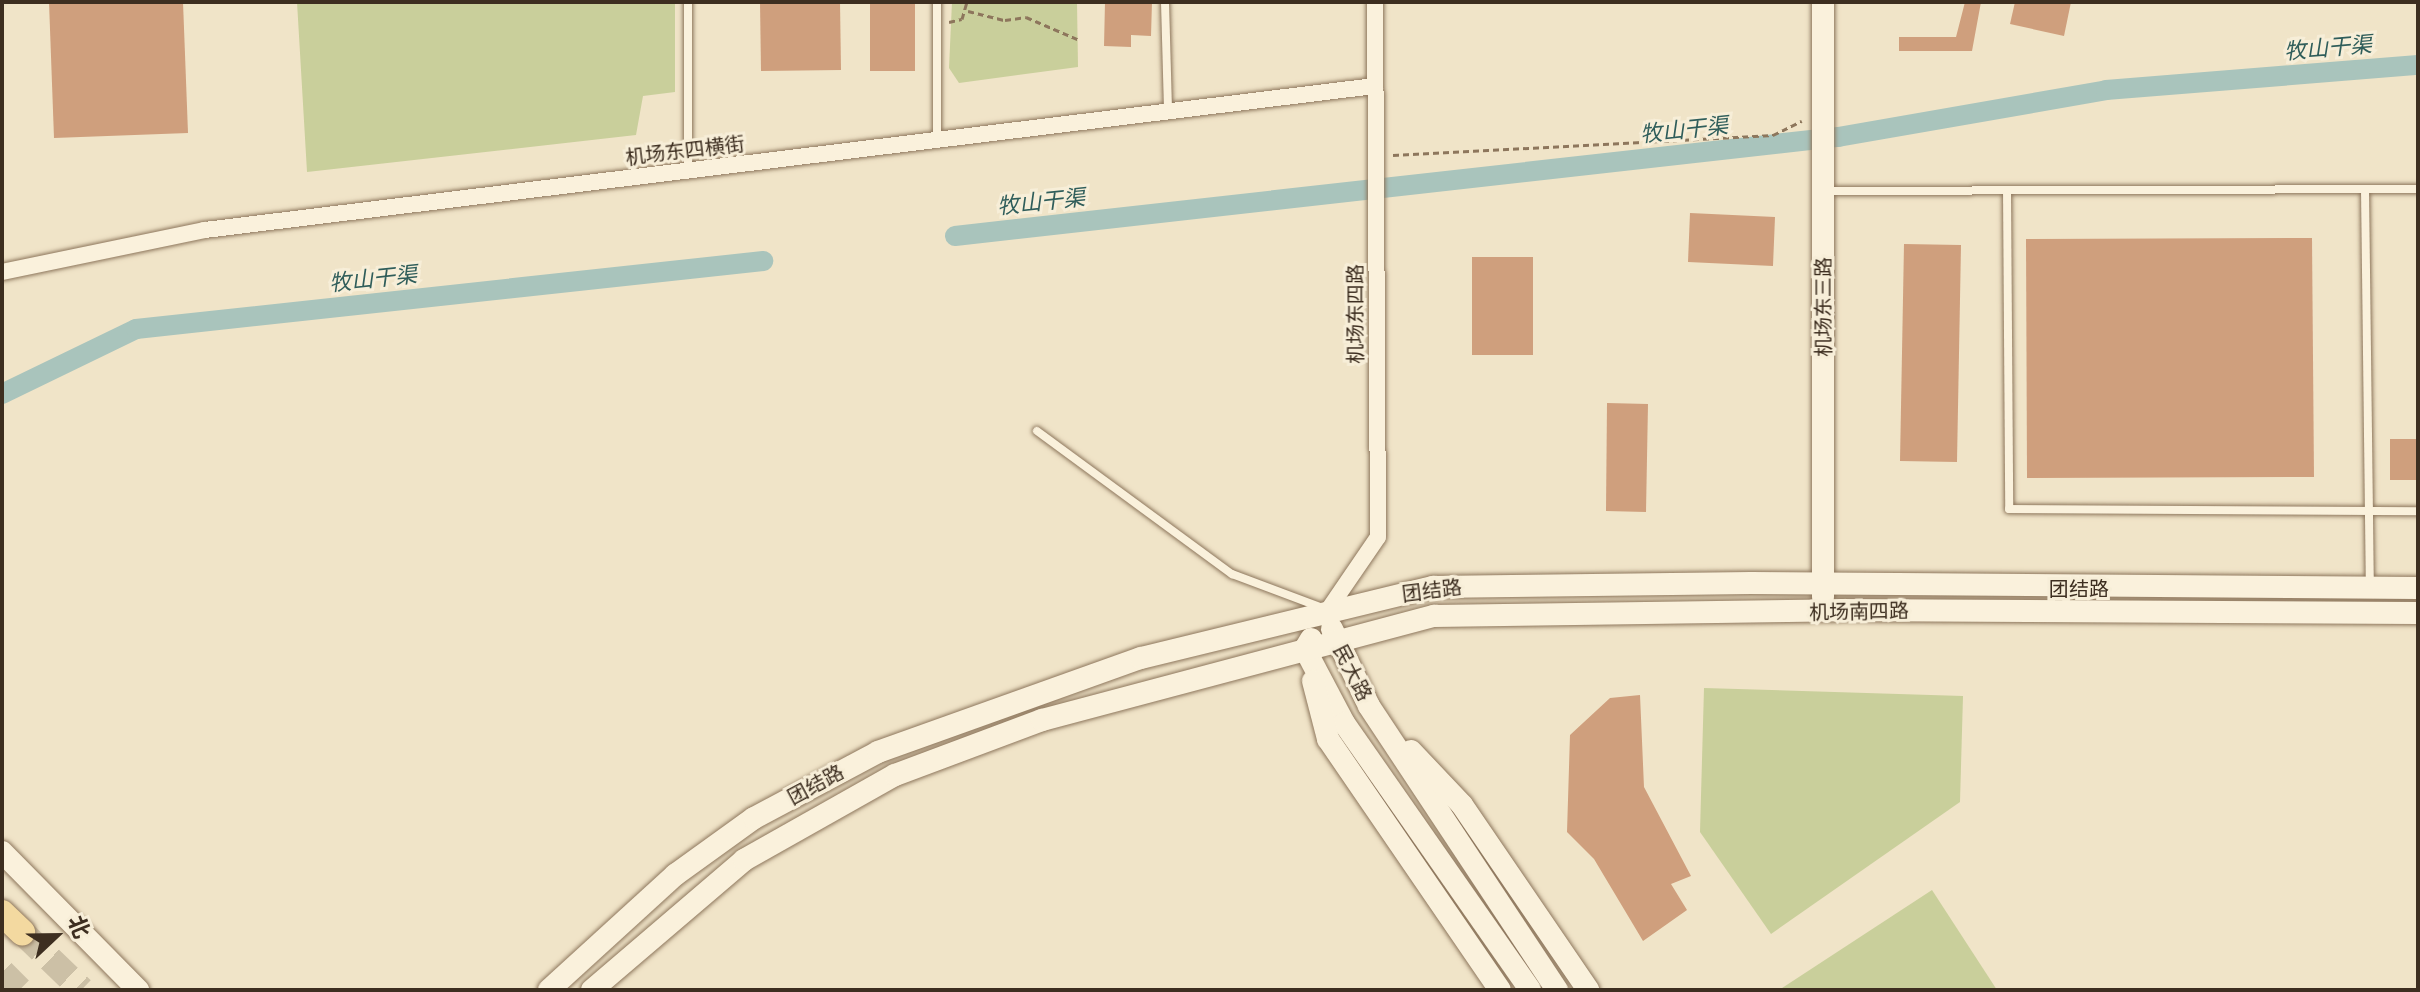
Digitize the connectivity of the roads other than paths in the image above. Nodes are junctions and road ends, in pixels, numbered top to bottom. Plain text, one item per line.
1 (688, 2) edge
2 (937, 2) edge
3 (1165, 2) edge
4 (1375, 2) edge
5 (1823, 2) edge
6 (1375, 86) junction
7 (1168, 111) junction
8 (937, 140) junction
9 (688, 171) junction
10 (2365, 189) junction
11 (2418, 189) edge
12 (2007, 190) junction
13 (1824, 191) junction
14 (2, 272) edge
15 (1037, 431) dead end
16 (2369, 511) junction
17 (2418, 511) edge
18 (1823, 585) junction
19 (2370, 588) junction
20 (2418, 588) edge
21 (1328, 610) junction
22 (1823, 611) junction
23 (2418, 613) edge
24 (1334, 640) junction
25 (1305, 649) junction
26 (1369, 706) junction
27 (2, 852) edge
28 (2, 913) edge
29 (22, 932) tunnel mouth
30 (138, 990) edge
31 (549, 990) edge
32 (592, 990) edge
33 (1500, 990) edge
34 (1530, 990) edge
35 (1557, 990) edge
36 (1588, 990) edge

1 - 9 lane
2 - 8 lane
3 - 7 lane
4 - 6 street, 机场东四路
5 - 13 main road, 机场东三路
6 - 7 street, 机场东四横街
6 - 21 street, 机场东四路
7 - 8 street, 机场东四横街
8 - 9 street, 机场东四横街
9 - 14 street, 机场东四横街
10 - 11 lane
10 - 12 lane
10 - 16 lane
12 - 13 lane
12 - 16 lane
13 - 18 main road, 机场东三路
15 - 21 lane
16 - 17 lane
16 - 19 lane
18 - 19 main road, 团结路
18 - 21 main road, 团结路
18 - 22 main road, 机场东三路
19 - 20 main road, 团结路
21 - 24 main road, 民大路
21 - 25 main road, 民大路
21 - 31 main road, 团结路
22 - 23 main road, 机场南四路
22 - 24 main road, 机场南四路
24 - 25 main road, 机场南四路
24 - 26 main road, 民大路
25 - 32 main road, 团结路
25 - 33 main road
25 - 34 main road, 民大路
26 - 35 main road, 民大路
26 - 36 main road
27 - 30 main road
28 - 29 main road

